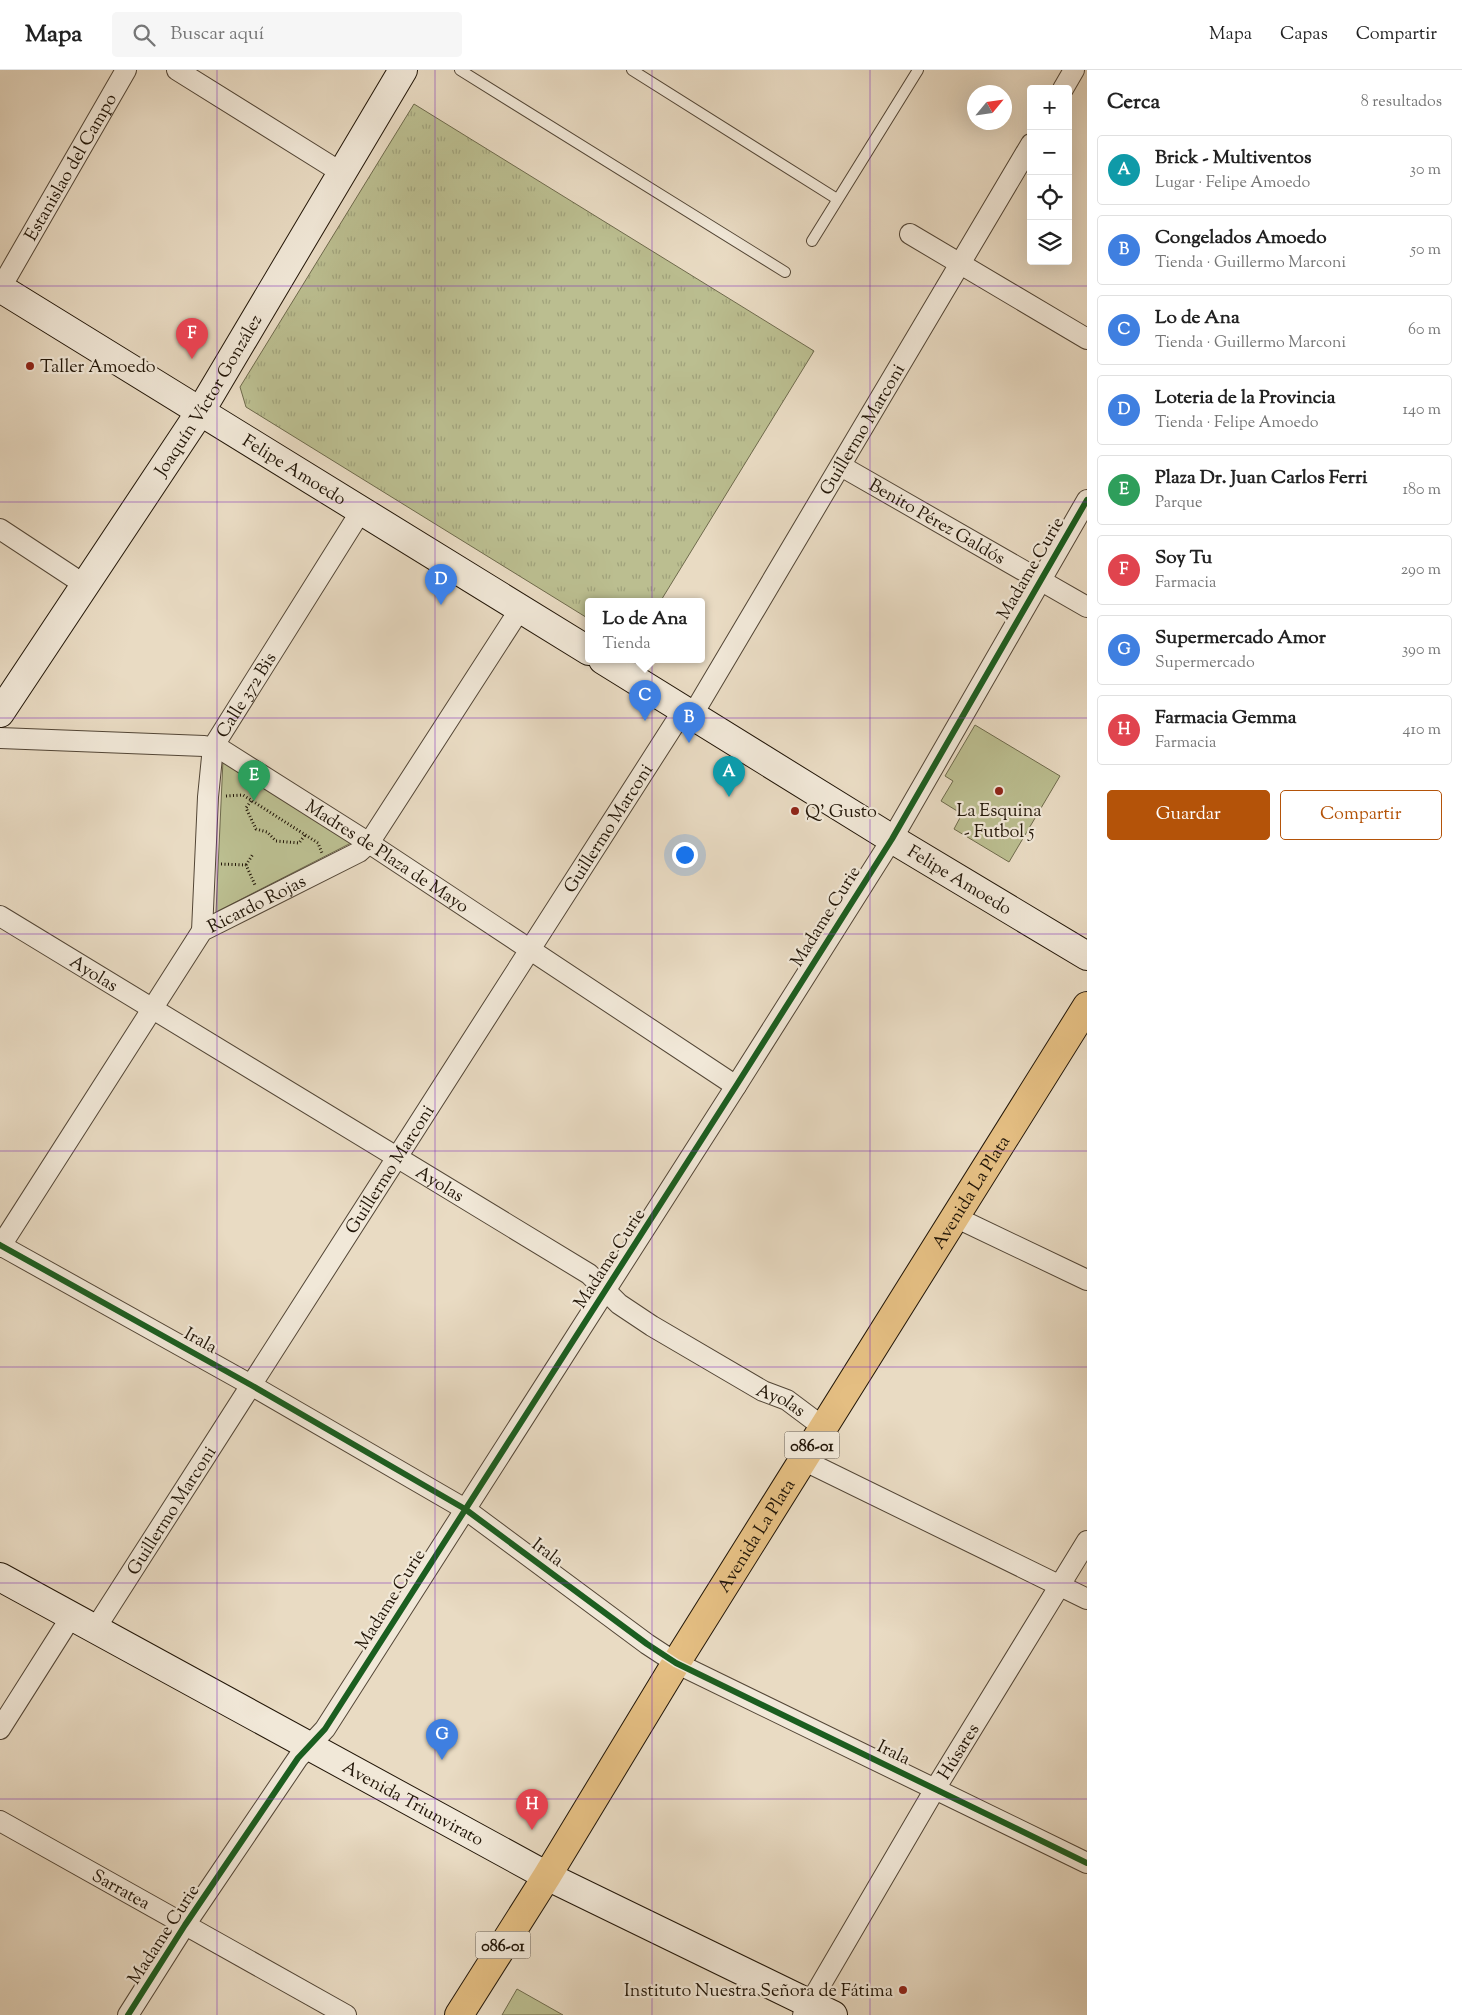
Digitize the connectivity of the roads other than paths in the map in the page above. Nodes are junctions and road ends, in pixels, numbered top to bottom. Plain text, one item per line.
1 (126, 70) edge
2 (177, 70) edge
3 (403, 70) edge
4 (632, 70) edge
5 (918, 70) edge
6 (1074, 70) edge
7 (466, 72) edge
8 (1065, 85) edge
9 (1027, 151) edge
10 (342, 173) junction
11 (837, 199) junction
12 (910, 234) dead end
13 (812, 240) dead end
14 (960, 264) junction
15 (786, 272) dead end
16 (0, 288) edge
17 (1087, 339) edge
18 (200, 412) junction
19 (841, 466) junction
20 (1087, 500) edge
21 (361, 511) junction
22 (0, 529) edge
23 (1039, 581) junction
24 (85, 585) junction
25 (1087, 607) edge
26 (520, 609) junction
27 (585, 649) edge
28 (608, 663) edge
29 (689, 712) junction
30 (0, 713) edge
31 (0, 738) edge
32 (213, 747) junction
33 (892, 838) junction
34 (369, 843) junction
35 (0, 916) edge
36 (202, 931) junction
37 (529, 950) junction
38 (1087, 956) edge
39 (1087, 1006) edge
40 (153, 1008) junction
41 (736, 1086) junction
42 (398, 1156) junction
43 (955, 1217) junction
44 (0, 1245) edge
45 (1087, 1280) edge
46 (606, 1291) junction
47 (251, 1385) junction
48 (823, 1427) junction
49 (803, 1460) junction
50 (465, 1509) junction
51 (1087, 1541) edge
52 (0, 1577) edge
53 (1059, 1586) junction
54 (1087, 1599) edge
55 (71, 1616) junction
56 (95, 1630) junction
57 (676, 1663) junction
58 (0, 1729) edge
59 (308, 1746) junction
60 (935, 1789) junction
61 (0, 1821) edge
62 (1087, 1863) edge
63 (547, 1876) junction
64 (185, 1925) junction
65 (815, 2011) edge
66 (128, 2015) edge
67 (346, 2015) edge
68 (459, 2015) edge

1 - 16 street, Estanislao del Campo
2 - 10 street
3 - 10 street, Joaquín Víctor González
4 - 11 lane
5 - 11 lane
6 - 8 street
7 - 15 lane
9 - 14 street, Guillermo Marconi
10 - 18 street, Joaquín Víctor González
11 - 13 lane
12 - 14 street
14 - 17 street
14 - 19 street, Guillermo Marconi
16 - 18 street, Felipe Amoedo
18 - 21 street, Felipe Amoedo
18 - 24 street, Joaquín Víctor González
19 - 23 street, Benito Pérez Galdós
19 - 29 street, Guillermo Marconi
20 - 23 street, Madame Curie
21 - 26 street, Felipe Amoedo
21 - 32 street, Calle 372 Bis
22 - 24 street
23 - 25 street, Benito Pérez Galdós
23 - 33 street, Madame Curie
24 - 30 street, Joaquín Víctor González
26 - 27 street, Felipe Amoedo
26 - 34 street, Ricardo Rojas
28 - 29 street, Felipe Amoedo
29 - 33 street, Felipe Amoedo
29 - 37 street, Guillermo Marconi
31 - 32 street, Madres de Plaza de Mayo
32 - 34 street, Madres de Plaza de Mayo
32 - 36 street, Calle 372 Bis
33 - 38 street, Felipe Amoedo
33 - 41 street, Madame Curie
34 - 36 street, Ricardo Rojas
34 - 37 street, Madres de Plaza de Mayo
35 - 40 street, Ayolas
36 - 40 street, Ricardo Rojas
37 - 41 street, Madres de Plaza de Mayo
37 - 42 street, Guillermo Marconi
39 - 43 main road, Avenida La Plata / 086-01
40 - 42 street, Ayolas
40 - 44 street, Ricardo Rojas
41 - 46 street, Madame Curie
42 - 46 street, Ayolas
42 - 47 street, Guillermo Marconi
43 - 45 street
43 - 48 main road, Avenida La Plata / 086-01
44 - 47 street, Irala
46 - 48 street, Ayolas
46 - 50 street, Madame Curie
47 - 50 street, Irala
47 - 56 street, Guillermo Marconi
48 - 49 main road, Avenida La Plata / 086-01
49 - 53 street
49 - 57 main road, Avenida La Plata / 086-01
50 - 57 street, Irala
50 - 59 street, Madame Curie
51 - 53 street, Húsares
52 - 55 street, Avenida Triunvirato
53 - 54 street
53 - 60 street, Húsares
55 - 56 street, Avenida Triunvirato
55 - 58 street
56 - 59 street, Avenida Triunvirato
57 - 60 street, Irala
57 - 63 main road, Avenida La Plata / 086-01
59 - 63 street, Avenida Triunvirato
59 - 64 street, Madame Curie
60 - 62 street, Irala
60 - 65 street, Húsares
61 - 64 street, Sarratea
63 - 65 street, Avenida Triunvirato
63 - 68 main road, Avenida La Plata / 086-01
64 - 66 street, Madame Curie
64 - 67 street, Sarratea

